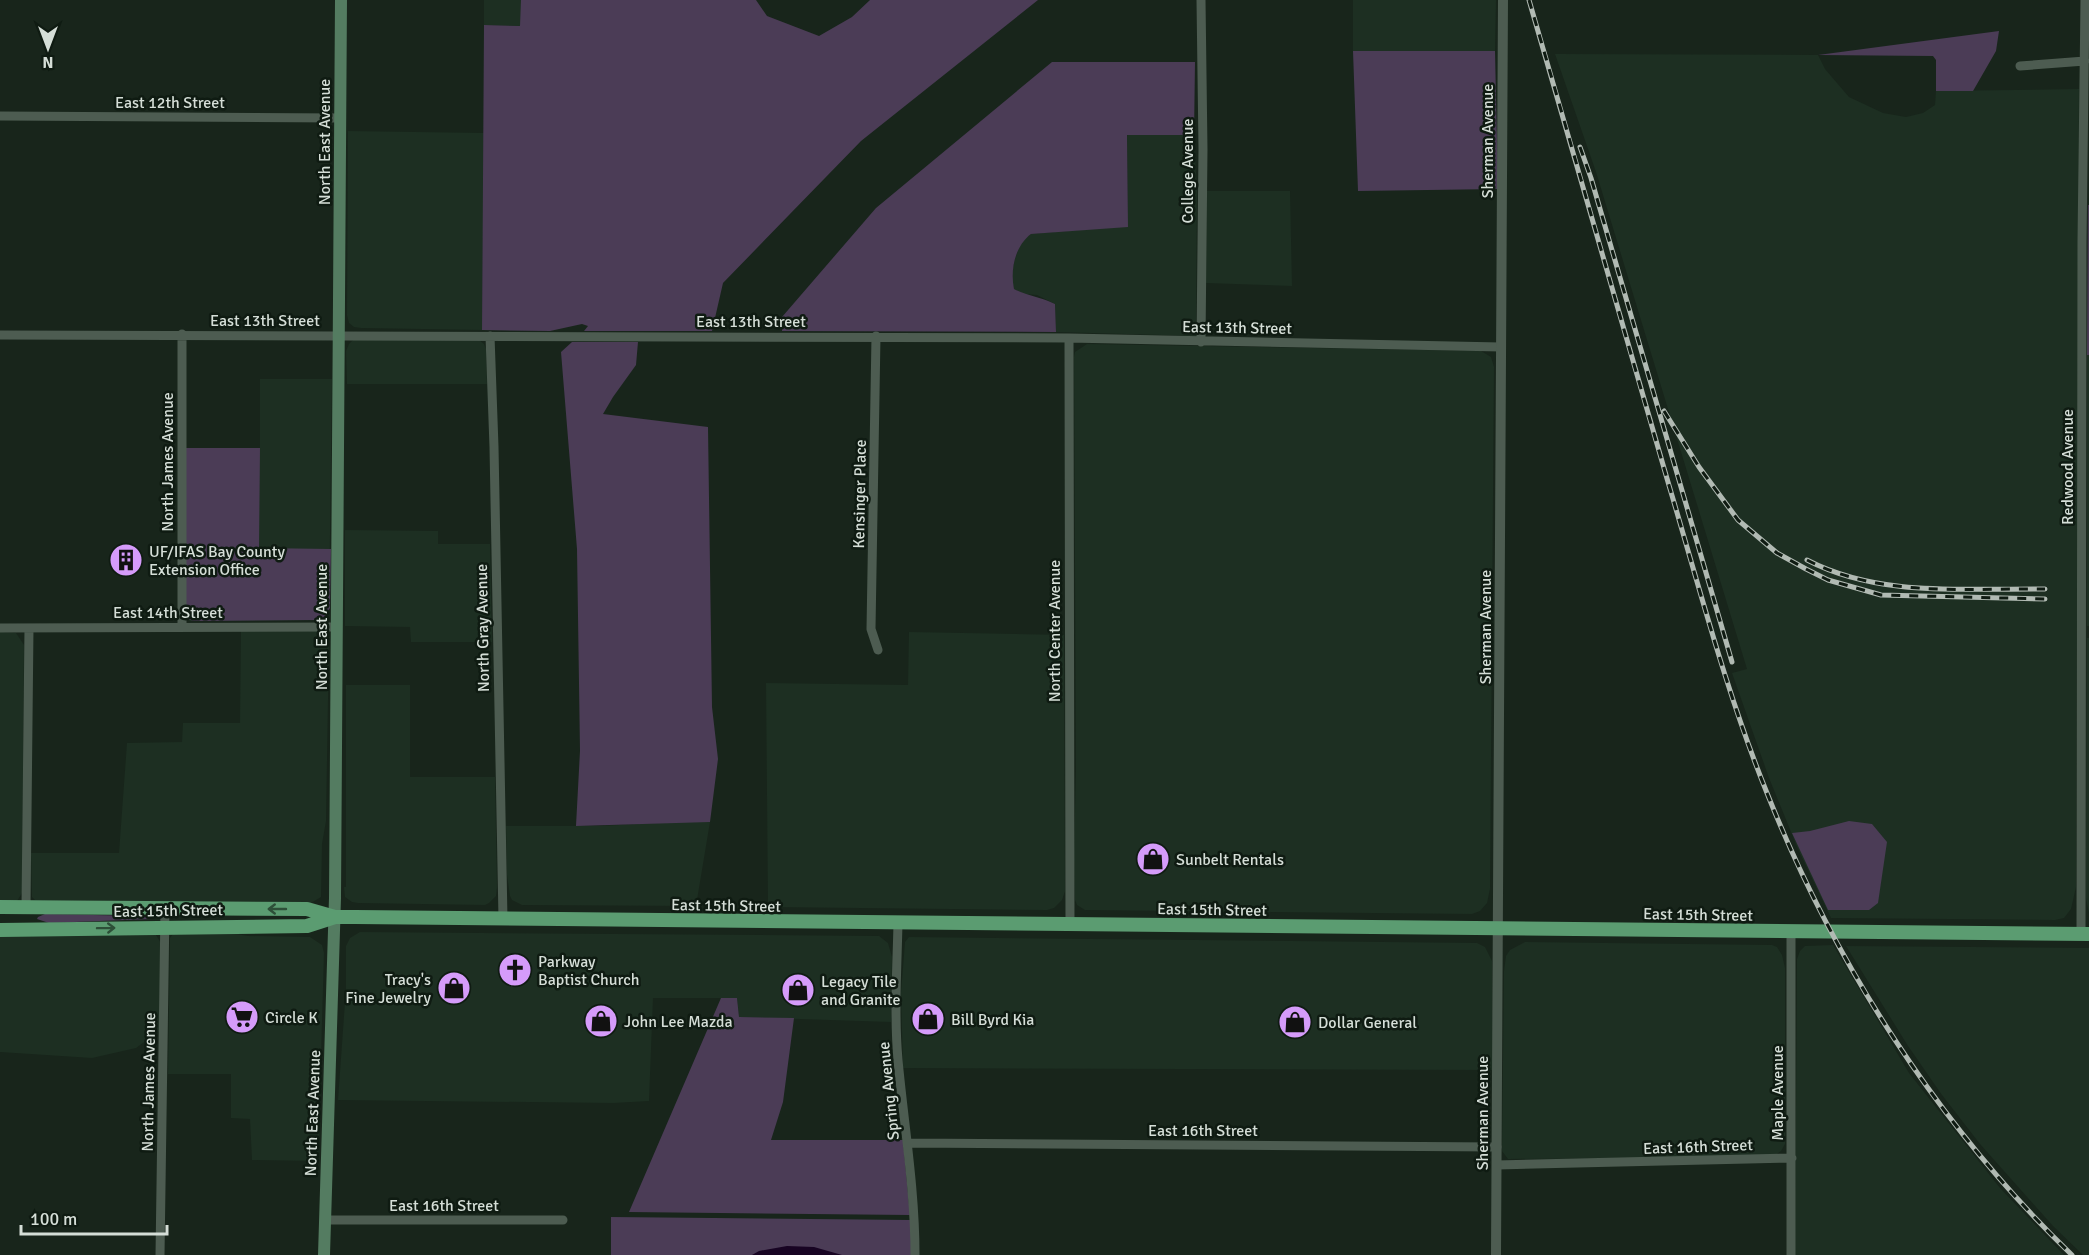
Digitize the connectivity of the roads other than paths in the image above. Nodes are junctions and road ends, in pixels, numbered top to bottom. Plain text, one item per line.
1 (341, 0) edge
2 (1201, 0) edge
3 (1503, 0) edge
4 (2085, 0) edge
5 (2085, 61) junction
6 (2020, 66) dead end
7 (0, 116) edge
8 (340, 118) junction
9 (182, 334) junction
10 (0, 335) edge
11 (339, 335) junction
12 (490, 336) junction
13 (876, 336) junction
14 (1069, 338) junction
15 (1201, 342) junction
16 (1501, 347) junction
17 (183, 626) junction
18 (337, 627) junction
19 (0, 628) edge
20 (29, 628) junction
21 (2086, 632) edge
22 (878, 650) dead end
23 (0, 907) edge
24 (26, 907) junction
25 (165, 909) junction
26 (335, 917) junction
27 (503, 919) junction
28 (898, 923) junction
29 (1070, 924) junction
30 (165, 926) junction
31 (1498, 928) junction
32 (44, 929) junction
33 (3, 930) edge
34 (1791, 931) junction
35 (2085, 934) edge
36 (908, 1143) junction
37 (1497, 1147) junction
38 (1792, 1158) junction
39 (1497, 1165) junction
40 (326, 1220) junction
41 (563, 1220) dead end
42 (160, 1255) edge
43 (324, 1255) edge
44 (915, 1255) edge
45 (1496, 1255) edge
46 (1791, 1255) edge

1 - 8 main road, North East Avenue
2 - 15 street, College Avenue
3 - 16 street, Sherman Avenue
4 - 5 street, Redwood Avenue
5 - 6 street
5 - 21 street, Redwood Avenue
7 - 8 street, East 12th Street
8 - 11 main road, North East Avenue
9 - 10 street, East 13th Street
9 - 11 street, East 13th Street
9 - 17 street, North James Avenue
11 - 12 street, East 13th Street
11 - 18 main road, North East Avenue
12 - 13 street, East 13th Street
12 - 27 street, North Gray Avenue
13 - 14 street, East 13th Street
13 - 22 street, Kensinger Place
14 - 15 street, East 13th Street
14 - 29 street, North Center Avenue
15 - 16 street, East 13th Street
16 - 31 street, Sherman Avenue
17 - 18 street, East 14th Street
17 - 20 street, East 14th Street
18 - 26 main road, North East Avenue
19 - 20 street, East 14th Street
20 - 24 street
21 - 35 street, Redwood Avenue
23 - 24 main road, East 15th Street
24 - 25 main road, East 15th Street
24 - 32 main road
24 - 33 main road
26 -> 25 main road, East 15th Street
25 - 30 street, North James Avenue
26 - 27 main road, East 15th Street
26 - 30 main road, East 15th Street
26 - 40 main road, North East Avenue
27 - 28 main road, East 15th Street
28 - 29 main road, East 15th Street
28 - 36 street, Spring Avenue
29 - 31 main road, East 15th Street
32 -> 30 main road, East 15th Street
30 - 42 street, North James Avenue
31 - 34 main road, East 15th Street
31 - 37 street, Sherman Avenue
32 - 33 main road, East 15th Street
34 - 35 main road, East 15th Street
34 - 38 street, Maple Avenue
36 - 37 street, East 16th Street
36 - 44 street, Spring Avenue
37 - 39 street, Sherman Avenue
38 - 39 street, East 16th Street
38 - 46 street, Maple Avenue
39 - 45 street, Sherman Avenue
40 - 41 street, East 16th Street
40 - 43 main road, North East Avenue

